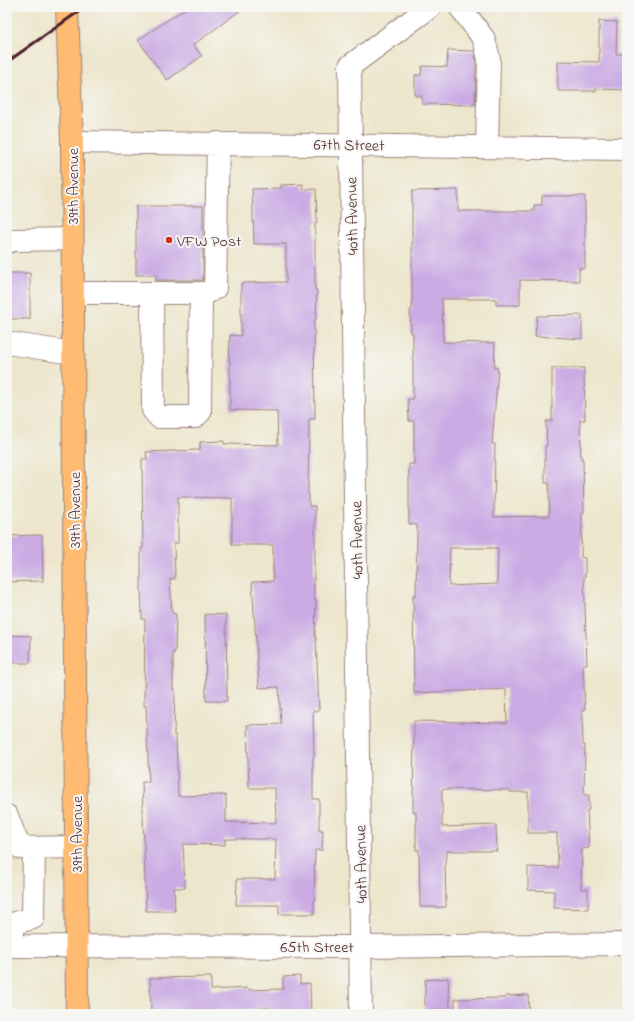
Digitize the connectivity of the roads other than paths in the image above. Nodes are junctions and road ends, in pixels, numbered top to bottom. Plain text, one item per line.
1 (66, 7) edge
2 (430, 7) edge
3 (460, 7) edge
4 (72, 142) junction
5 (218, 143) junction
6 (350, 144) junction
7 (487, 146) junction
8 (627, 149) edge
9 (72, 239) junction
10 (7, 242) edge
11 (73, 293) junction
12 (152, 294) junction
13 (201, 294) junction
14 (7, 343) edge
15 (73, 353) junction
16 (7, 816) edge
17 (19, 842) edge
18 (76, 847) junction
19 (627, 944) edge
20 (10, 946) edge
21 (76, 946) junction
22 (361, 946) junction
23 (77, 1014) edge
24 (361, 1014) edge

1 - 4 main road, 39th Avenue
2 - 6 street, 40th Avenue
3 - 7 street
4 - 5 street, 67th Street
4 - 9 main road, 39th Avenue
5 - 6 street, 67th Street
5 - 13 street
6 - 7 street, 67th Street
6 - 22 street, 40th Avenue
7 - 8 street, 67th Street
9 - 10 street
9 - 11 main road, 39th Avenue
11 - 12 street
11 - 15 main road, 39th Avenue
12 - 13 street
12 - 13 street
14 - 15 street
15 - 18 main road, 39th Avenue
16 - 17 street
17 - 18 street
17 - 20 street
18 - 21 main road, 39th Avenue
19 - 22 street, 65th Street
20 - 21 street, 65th Street
21 - 22 street, 65th Street
21 - 23 main road, 39th Avenue
22 - 24 street, 40th Avenue

